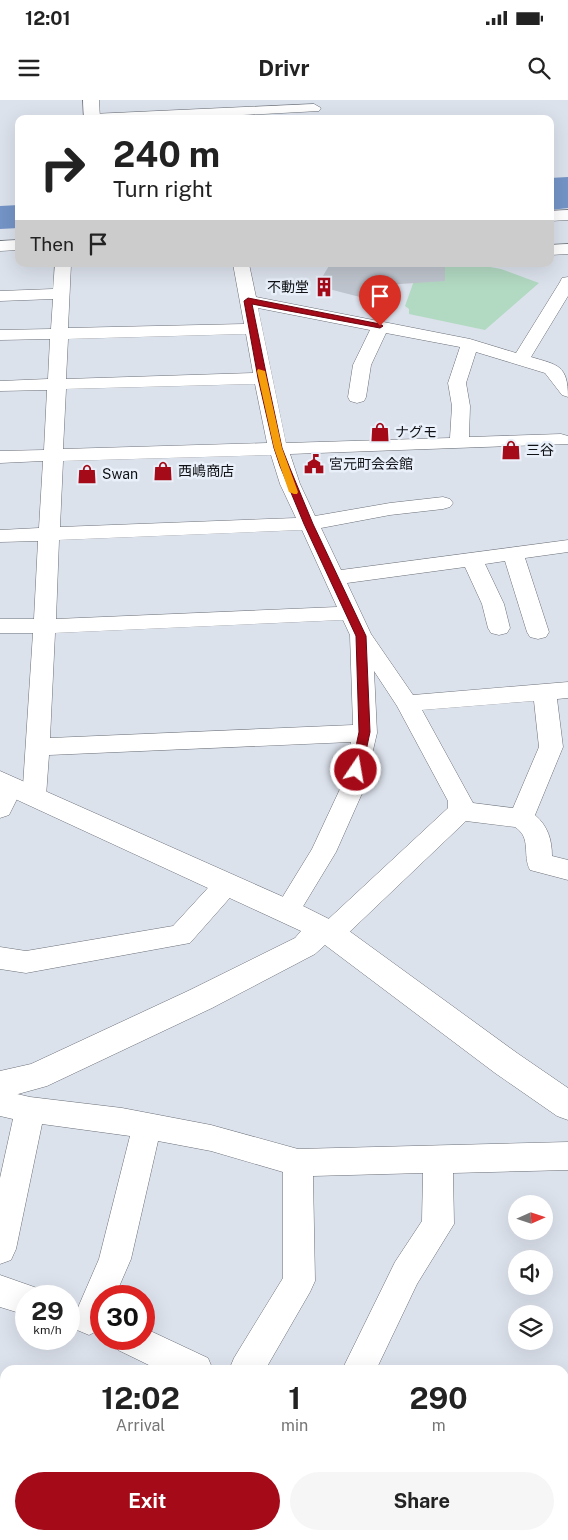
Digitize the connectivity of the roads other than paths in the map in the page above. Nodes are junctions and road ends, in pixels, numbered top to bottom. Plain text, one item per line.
1 (91, 100) edge
2 (167, 100) edge
3 (314, 108) dead end
4 (168, 114) junction
5 (92, 115) edge
6 (149, 115) edge
7 (568, 215) edge
8 (554, 216) edge
9 (15, 245) edge
10 (0, 246) edge
11 (568, 249) edge
12 (554, 250) edge
13 (63, 267) edge
14 (242, 267) edge
15 (566, 288) edge
16 (61, 294) junction
17 (0, 296) edge
18 (248, 301) junction
19 (380, 326) junction
20 (254, 329) junction
21 (59, 333) junction
22 (0, 336) edge
23 (470, 344) junction
24 (521, 359) junction
25 (263, 378) junction
26 (57, 384) junction
27 (0, 386) edge
28 (568, 391) edge
29 (357, 398) dead end
30 (564, 432) edge
31 (459, 442) junction
32 (278, 448) junction
33 (53, 455) junction
34 (0, 457) edge
35 (568, 460) edge
36 (443, 503) dead end
37 (308, 524) junction
38 (48, 535) junction
39 (0, 536) edge
40 (568, 546) edge
41 (513, 553) junction
42 (472, 558) junction
43 (335, 578) junction
44 (351, 613) junction
45 (0, 626) edge
46 (44, 626) junction
47 (499, 628) dead end
48 (538, 632) dead end
49 (361, 636) junction
50 (557, 691) edge
51 (407, 703) junction
52 (365, 732) junction
53 (38, 747) junction
54 (11, 793) edge
55 (461, 811) junction
56 (521, 818) junction
57 (568, 870) edge
58 (226, 885) junction
59 (287, 911) junction
60 (326, 931) junction
61 (0, 958) edge
62 (0, 1086) edge
63 (0, 1103) edge
64 (568, 1106) edge
65 (30, 1110) junction
66 (147, 1126) junction
67 (568, 1156) edge
68 (438, 1160) junction
69 (298, 1163) junction
70 (0, 1249) edge
71 (0, 1290) edge
72 (15, 1295) edge
73 (86, 1319) edge
74 (152, 1350) edge
75 (181, 1365) edge
76 (249, 1365) edge
77 (361, 1365) edge

1 - 5 street
2 - 4 street
3 - 4 street
4 - 6 street
7 - 8 street
9 - 10 street
11 - 12 street
13 - 16 street
14 - 18 street
15 - 24 street
16 - 17 street
16 - 21 street
18 - 19 street
18 - 20 street
19 - 23 street
19 - 29 street
20 - 21 street
20 - 25 street
21 - 22 street
21 - 26 street
23 - 24 street
23 - 31 street
24 - 28 street
25 - 26 street
25 - 32 street
26 - 27 street
26 - 33 street
30 - 31 street
30 - 35 street
31 - 32 street
32 - 33 street
32 - 37 street
33 - 34 street
33 - 38 street
36 - 37 street
37 - 38 street
37 - 43 street
38 - 39 street
38 - 46 street
40 - 41 street
41 - 42 street
41 - 48 street
42 - 43 street
42 - 47 street
43 - 44 street
44 - 46 street
44 - 49 street
45 - 46 street
46 - 53 street
49 - 51 street
49 - 52 street
50 - 51 street
50 - 56 street
51 - 55 street
52 - 53 street
52 - 59 street
53 - 54 street
54 - 58 street
55 - 56 street
55 - 60 street
56 - 57 street
58 - 59 street
58 - 61 street
59 - 60 street
60 - 62 street
60 - 64 street
63 - 65 street
65 - 66 street
65 - 70 street
66 - 69 street
66 - 73 street
67 - 68 street
68 - 69 street
68 - 77 street
69 - 76 street
71 - 72 street
74 - 75 street

